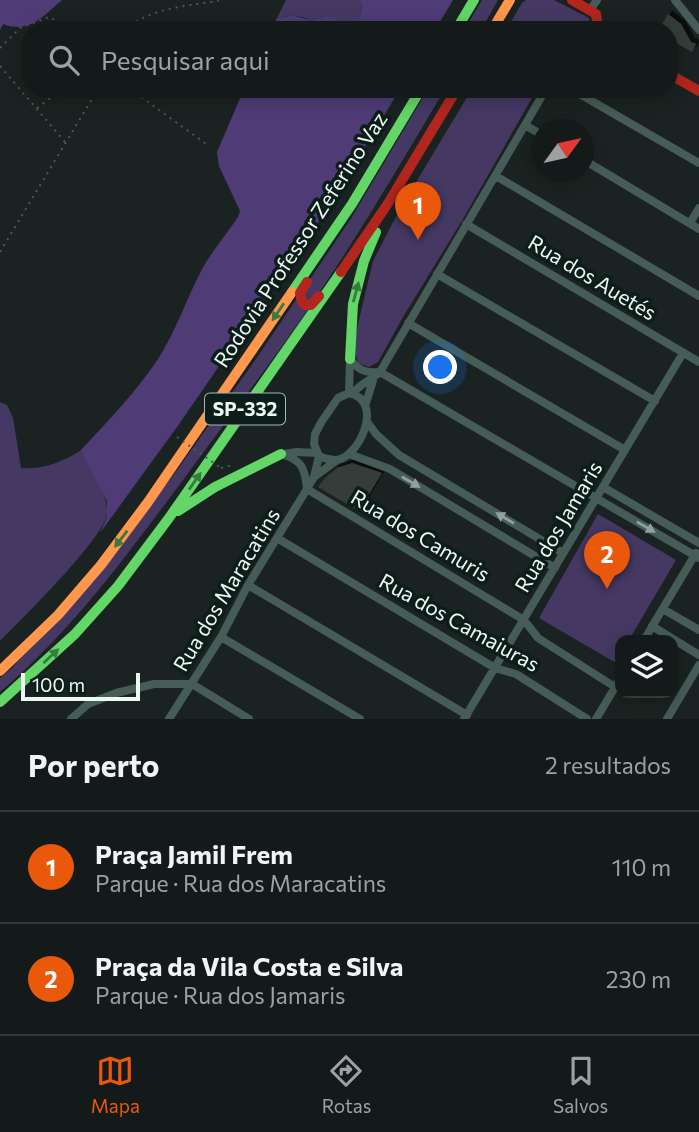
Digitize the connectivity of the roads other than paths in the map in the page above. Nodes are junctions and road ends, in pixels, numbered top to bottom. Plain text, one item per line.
1 (474, 0) edge
2 (516, 0) edge
3 (572, 0) edge
4 (597, 0) edge
5 (676, 0) edge
6 (507, 5) edge
7 (590, 10) junction
8 (461, 21) edge
9 (497, 21) edge
10 (597, 21) edge
11 (699, 30) edge
12 (678, 79) edge
13 (699, 92) edge
14 (417, 98) edge
15 (417, 98) edge
16 (446, 98) edge
17 (450, 98) edge
18 (541, 98) edge
19 (587, 98) edge
20 (525, 125) junction
21 (531, 129) edge
22 (699, 163) edge
23 (594, 166) edge
24 (496, 176) junction
25 (387, 205) junction
26 (699, 208) edge
27 (690, 223) junction
28 (466, 224) junction
29 (699, 229) edge
30 (437, 274) junction
31 (699, 296) edge
32 (408, 323) junction
33 (683, 353) junction
34 (349, 359) junction
35 (699, 362) edge
36 (377, 375) junction
37 (351, 393) junction
38 (655, 401) junction
39 (366, 404) junction
40 (368, 423) junction
41 (625, 450) junction
42 (281, 454) junction
43 (318, 454) junction
44 (349, 454) junction
45 (399, 455) junction
46 (337, 460) junction
47 (390, 469) junction
48 (314, 477) junction
49 (603, 487) junction
50 (307, 489) junction
51 (597, 498) junction
52 (169, 518) junction
53 (277, 538) junction
54 (698, 551) edge
55 (564, 553) junction
56 (555, 568) junction
57 (248, 585) junction
58 (663, 609) junction
59 (524, 620) junction
60 (652, 626) junction
61 (699, 630) edge
62 (647, 635) edge
63 (221, 637) junction
64 (699, 655) edge
65 (699, 665) edge
66 (495, 668) junction
67 (0, 671) edge
68 (615, 681) edge
69 (191, 684) junction
70 (615, 688) edge
71 (0, 702) edge
72 (465, 717) edge
73 (71, 719) edge
74 (169, 719) edge
75 (249, 719) edge
76 (360, 719) edge
77 (587, 719) edge
78 (596, 719) edge
79 (667, 719) edge

1 - 8 main road
2 - 6 main road
3 - 7 main road
4 - 7 street
5 - 11 street
6 - 9 main road
7 - 10 main road
12 - 13 main road
14 - 16 main road
15 -> 67 main road, Rodovia Professor Zeferino Vaz / SP-332
17 - 25 main road, SP-332
18 - 20 street
19 - 22 street
20 - 21 street
20 - 24 street
23 - 27 street
24 - 28 street
24 - 31 street
34 -> 25 main road
52 -> 25 main road, SP-332
26 - 27 street
27 - 29 street
28 - 30 street
28 - 33 street, Rua dos Auetés
30 - 32 street
30 - 38 street
32 - 36 street
32 - 41 street
33 - 35 street, Rua dos Auetés
33 - 38 street, Rua dos Jamaris
34 - 36 street
34 - 37 street
36 - 37 street
36 - 39 street
36 - 51 street
37 - 39 street
37 - 43 street
38 - 41 street, Rua dos Jamaris
39 - 40 street
40 - 44 street
40 - 45 street
41 - 49 street, Rua dos Jamaris
42 - 43 street
42 - 50 street
42 - 52 main road
43 - 46 street
43 - 48 street, Rua dos Maracatins
44 - 46 street
44 - 47 street
45 - 47 street
55 -> 45 street
46 - 48 street, Rua dos Maracatins
47 -> 56 street
48 - 50 street, Rua dos Maracatins
49 - 51 street, Rua dos Jamaris
49 - 54 street
50 - 53 street, Rua dos Maracatins
50 - 59 street, Rua dos Camuris
51 -> 54 street
51 - 55 street, Rua dos Jamaris
71 -> 52 main road, SP-332
53 - 57 street, Rua dos Maracatins
53 - 66 street, Rua dos Camaiuras
54 - 58 street
55 - 56 street, Rua dos Jamaris
56 - 59 street, Rua dos Jamaris
57 - 63 street, Rua dos Maracatins
57 - 72 street
58 - 60 street
58 - 61 street
59 - 66 street, Rua dos Jamaris
59 - 68 street, Rua dos Camuris
60 - 62 street
60 - 64 street
63 - 69 street, Rua dos Maracatins
63 - 76 street
65 - 79 street
66 - 72 street, Rua dos Jamaris
66 - 77 street, Rua dos Camaiuras
69 - 73 street
69 - 74 street, Rua dos Maracatins
69 - 75 street
70 - 78 street

